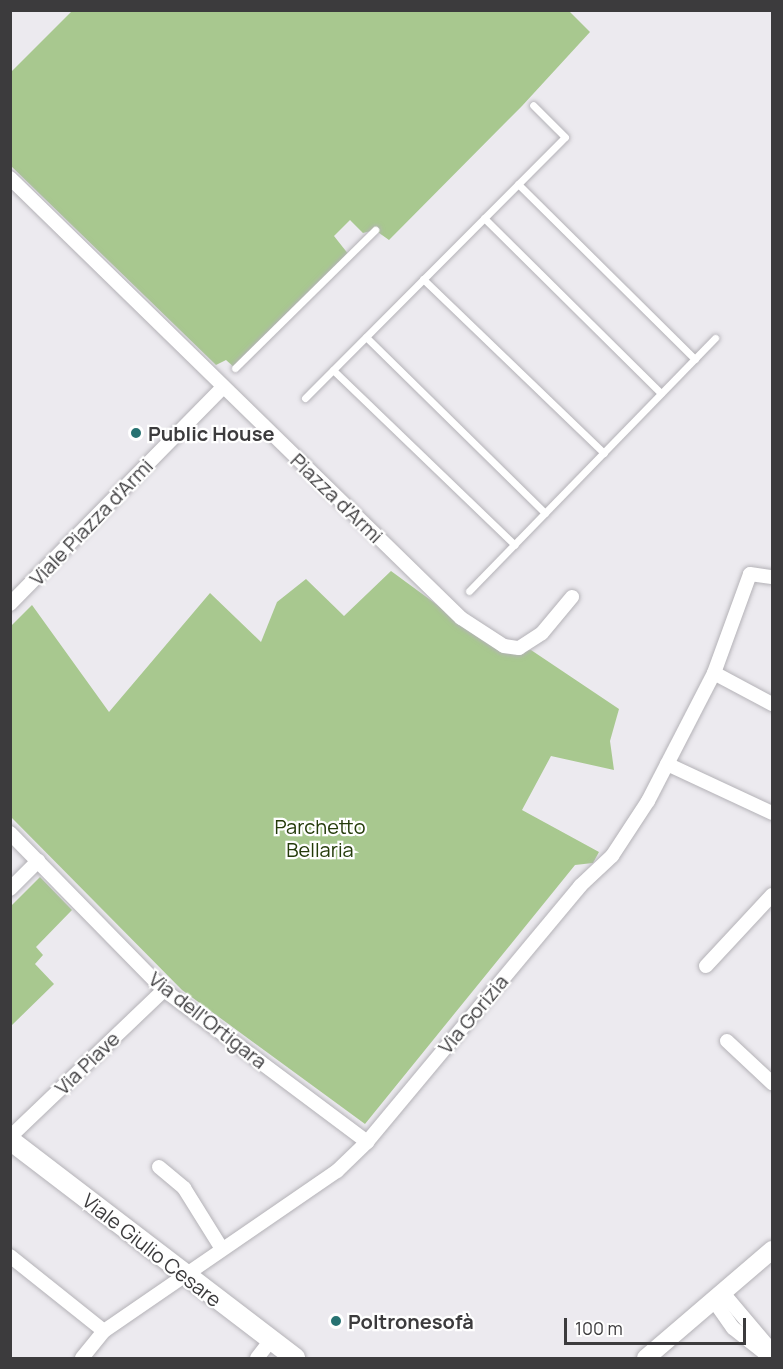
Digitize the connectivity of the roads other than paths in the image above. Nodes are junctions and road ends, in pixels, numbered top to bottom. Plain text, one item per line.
1 (533, 105) dead end
2 (10, 178) edge
3 (518, 184) junction
4 (484, 218) junction
5 (375, 230) dead end
6 (423, 279) junction
7 (366, 336) junction
8 (715, 338) dead end
9 (694, 359) junction
10 (235, 368) dead end
11 (333, 370) junction
12 (222, 387) junction
13 (661, 393) junction
14 (305, 398) dead end
15 (603, 453) junction
16 (545, 513) junction
17 (515, 544) junction
18 (772, 577) edge
19 (469, 591) dead end
20 (572, 597) dead end
21 (10, 604) edge
22 (714, 673) junction
23 (772, 704) edge
24 (667, 764) junction
25 (772, 813) edge
26 (10, 833) edge
27 (38, 861) junction
28 (10, 889) edge
29 (772, 895) edge
30 (706, 966) dead end
31 (164, 990) junction
32 (727, 1041) dead end
33 (772, 1083) edge
34 (10, 1138) edge
35 (367, 1142) junction
36 (159, 1167) dead end
37 (222, 1249) junction
38 (772, 1250) edge
39 (10, 1257) edge
40 (185, 1275) junction
41 (719, 1297) junction
42 (104, 1331) junction
43 (271, 1340) junction
44 (772, 1351) edge
45 (82, 1359) edge
46 (257, 1359) edge
47 (295, 1359) edge
48 (646, 1359) edge
49 (771, 1359) edge

1 - 3 lane
2 - 12 street, Piazza d'Armi
3 - 4 lane
3 - 9 lane
4 - 6 lane
4 - 13 lane
5 - 10 lane
6 - 7 lane
6 - 15 lane
7 - 11 lane
7 - 16 lane
8 - 9 lane
9 - 13 lane
11 - 14 lane
11 - 17 lane
12 - 20 street, Piazza d'Armi
12 - 21 street, Viale Piazza d'Armi
13 - 15 lane
15 - 16 lane
16 - 17 lane
17 - 19 lane
18 - 22 street, Via Gorizia
22 - 23 street
22 - 24 street, Via Gorizia
24 - 25 street
24 - 35 street, Via Gorizia
26 - 27 street, Via dell'Ortigara
27 - 28 street
27 - 31 street, Via dell'Ortigara
29 - 30 street
31 - 34 street, Via Piave
31 - 35 street, Via dell'Ortigara
32 - 33 street
34 - 40 main road, Viale Giulio Cesare
35 - 37 street, Via Gorizia
36 - 37 street
37 - 40 street, Via Gorizia
38 - 41 street
39 - 42 street
40 - 42 street, Via Gorizia
40 - 43 main road, Viale Giulio Cesare
41 - 44 street
41 - 48 street
41 - 49 street
42 - 45 street, Via Gorizia
43 - 46 street
43 - 47 main road, Viale Giulio Cesare

